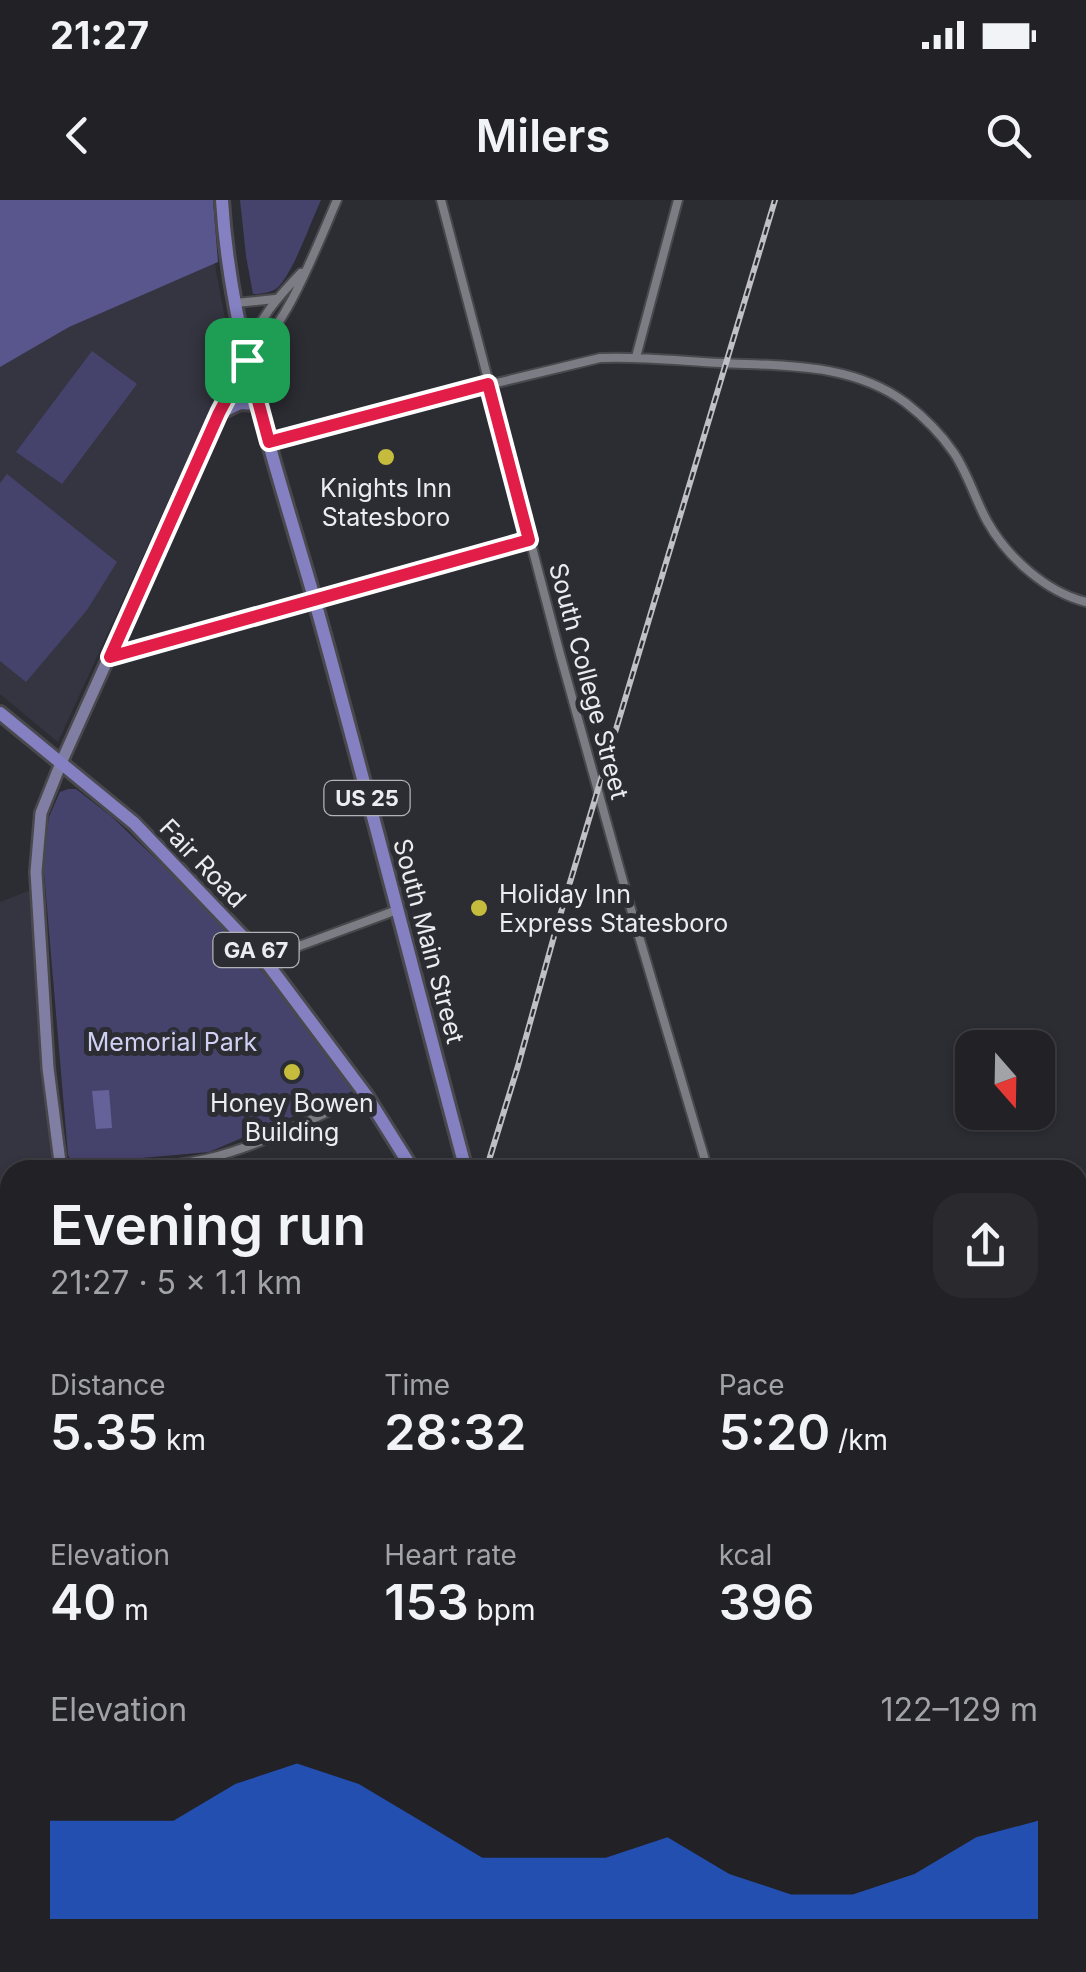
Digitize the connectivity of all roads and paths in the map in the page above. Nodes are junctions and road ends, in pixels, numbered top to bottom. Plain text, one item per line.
1 (222, 200) edge
2 (337, 200) edge
3 (441, 200) edge
4 (678, 200) edge
5 (308, 266) junction
6 (275, 300) junction
7 (236, 304) junction
8 (287, 308) junction
9 (636, 357) junction
10 (247, 360) junction
11 (488, 384) junction
12 (258, 404) junction
13 (219, 413) junction
14 (269, 442) junction
15 (529, 540) junction
16 (314, 599) junction
17 (1086, 602) edge
18 (110, 657) junction
19 (0, 713) edge
20 (61, 763) junction
21 (396, 910) junction
22 (264, 958) junction
23 (366, 1095) junction
24 (60, 1160) edge
25 (199, 1160) edge
26 (406, 1160) edge
27 (463, 1160) edge
28 (705, 1160) edge

1 - 7 main road, South Main Street / US 25
2 - 5 street
3 - 11 street, South College Street
4 - 9 street
5 - 6 street
5 - 8 street
6 - 7 street
6 - 8 street
6 - 10 street
7 - 10 main road, South Main Street / US 25
8 - 10 street
9 - 11 street
9 - 17 street
10 - 12 main road, South Main Street / US 25
10 - 13 street
11 - 14 street
11 - 15 street, South College Street
12 - 13 main road
12 - 14 main road, South Main Street / US 25
13 - 18 street
14 - 16 main road, South Main Street / US 25
15 - 16 street
15 - 28 street, South College Street
16 - 18 street
16 - 21 main road, South Main Street / US 25
18 - 20 street
19 - 20 main road, Fair Road / GA 67
20 - 22 main road, Fair Road / GA 67
20 - 24 street
21 - 22 street
21 - 27 main road, South Main Street / US 25
22 - 23 main road, Fair Road / GA 67
23 - 25 street
23 - 26 main road, Fair Road / GA 67

